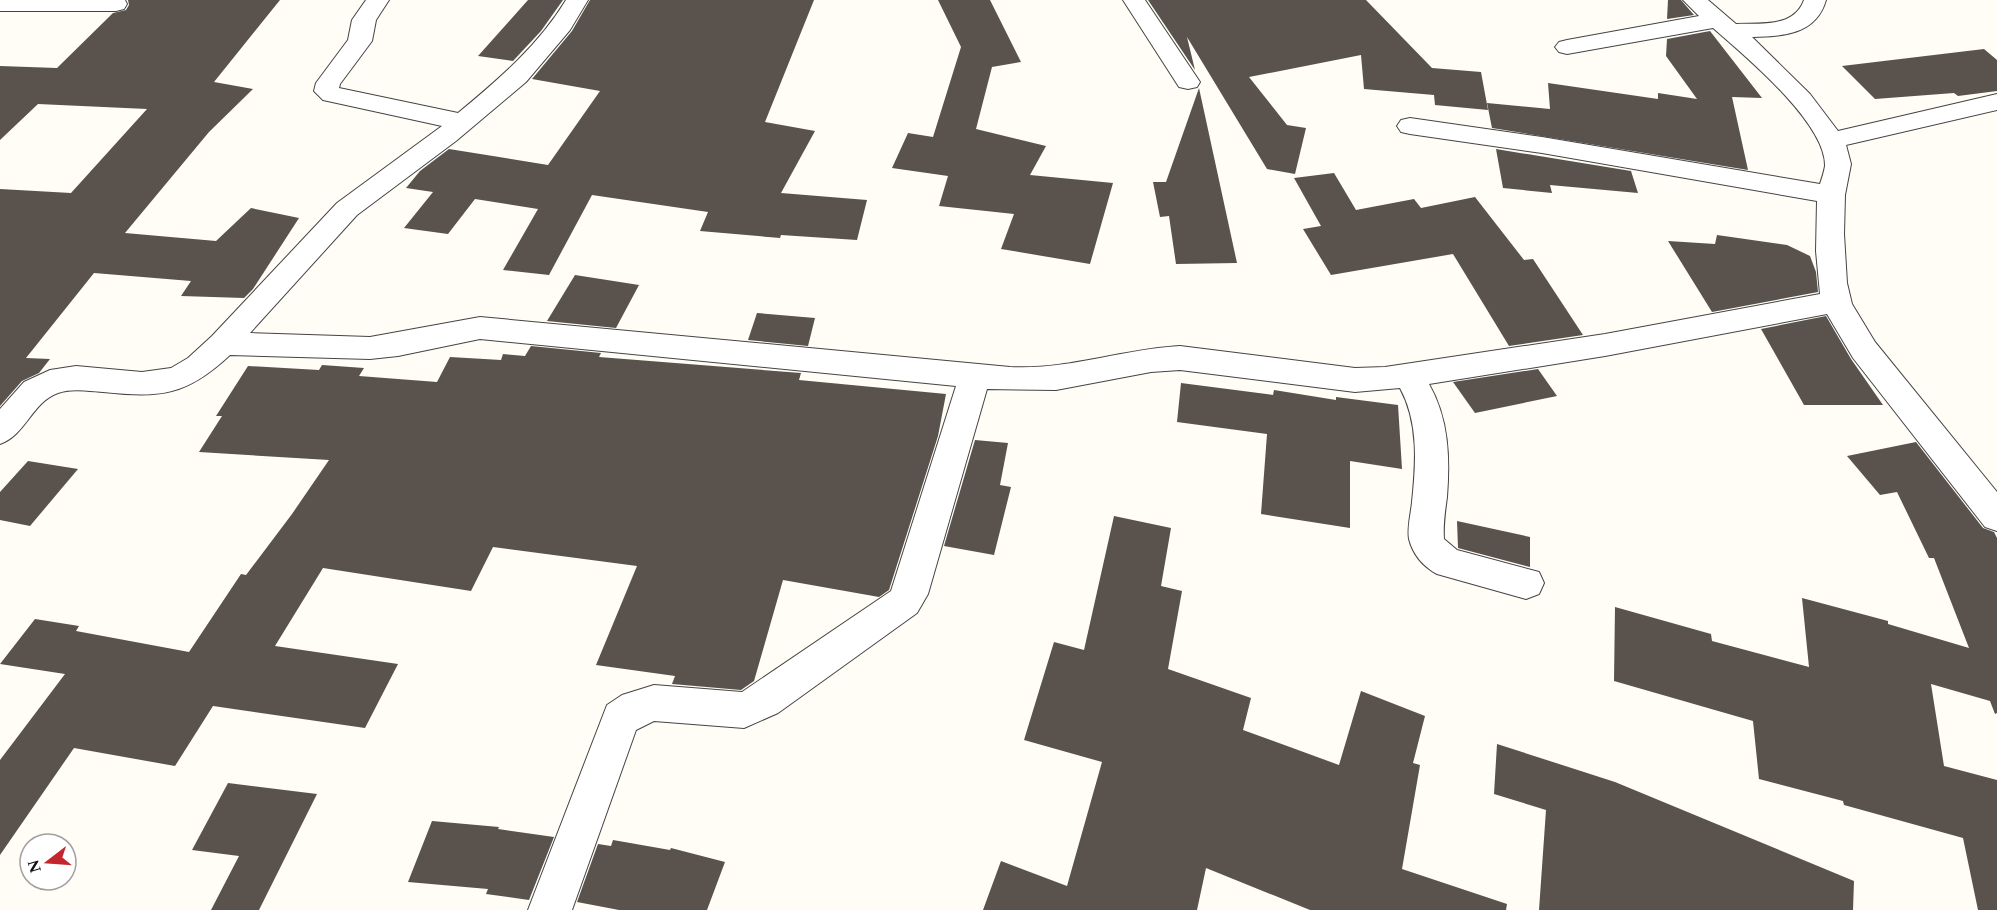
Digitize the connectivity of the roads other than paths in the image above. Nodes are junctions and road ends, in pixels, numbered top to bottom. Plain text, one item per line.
1 (378, 0) edge
2 (577, 0) edge
3 (1134, 0) edge
4 (1694, 0) edge
5 (1815, 0) edge
6 (0, 4) edge
7 (116, 4) dead end
8 (1724, 25) junction
9 (1567, 47) dead end
10 (1188, 82) dead end
11 (1997, 102) edge
12 (463, 122) junction
13 (1410, 126) dead end
14 (1832, 140) junction
15 (1831, 195) junction
16 (1836, 302) junction
17 (223, 344) junction
18 (975, 376) junction
19 (1409, 376) junction
20 (0, 431) edge
21 (1997, 517) edge
22 (1526, 583) dead end
23 (550, 910) edge

1 - 12 street
2 - 12 street
3 - 10 street
4 - 8 street
5 - 8 street
6 - 7 street
8 - 9 street
8 - 14 street
11 - 14 street
12 - 17 street
13 - 15 street
14 - 15 street
15 - 16 street
16 - 19 street
16 - 21 street
17 - 18 street
17 - 20 street
18 - 19 street
18 - 23 street
19 - 22 street

